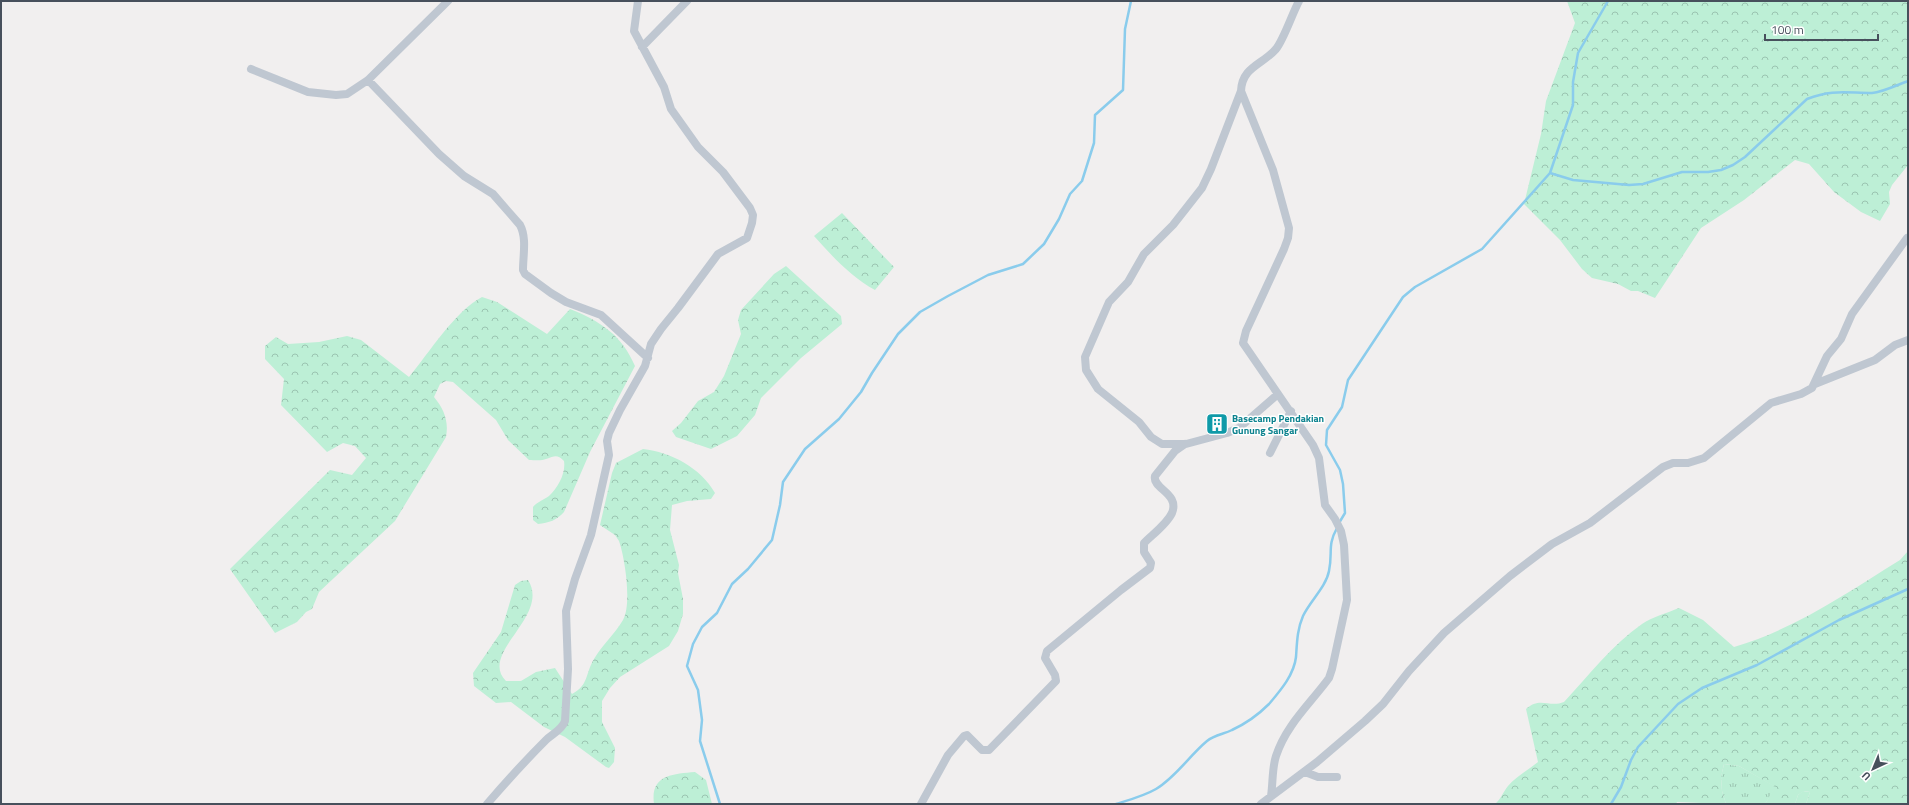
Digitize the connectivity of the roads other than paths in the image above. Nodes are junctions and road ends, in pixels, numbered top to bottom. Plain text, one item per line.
1 (448, 1) edge
2 (638, 1) edge
3 (687, 1) edge
4 (1299, 1) edge
5 (642, 47) junction
6 (251, 69) dead end
7 (368, 80) junction
8 (1241, 91) junction
9 (1907, 238) edge
10 (1908, 340) edge
11 (648, 358) junction
12 (1815, 384) junction
13 (1278, 394) junction
14 (1291, 411) junction
15 (1186, 444) junction
16 (1270, 453) dead end
17 (1305, 772) junction
18 (1337, 777) dead end
19 (1271, 796) junction
20 (487, 804) edge
21 (921, 804) edge
22 (1261, 804) edge

1 - 7 street
2 - 5 street
3 - 5 street
4 - 8 street
5 - 11 street
6 - 7 street
7 - 11 street
8 - 13 street
8 - 15 street
9 - 12 street
10 - 12 street
11 - 20 street
12 - 17 street
13 - 14 street
13 - 15 street
14 - 16 street
14 - 19 street
15 - 21 street
17 - 18 street
17 - 19 street
19 - 22 street

